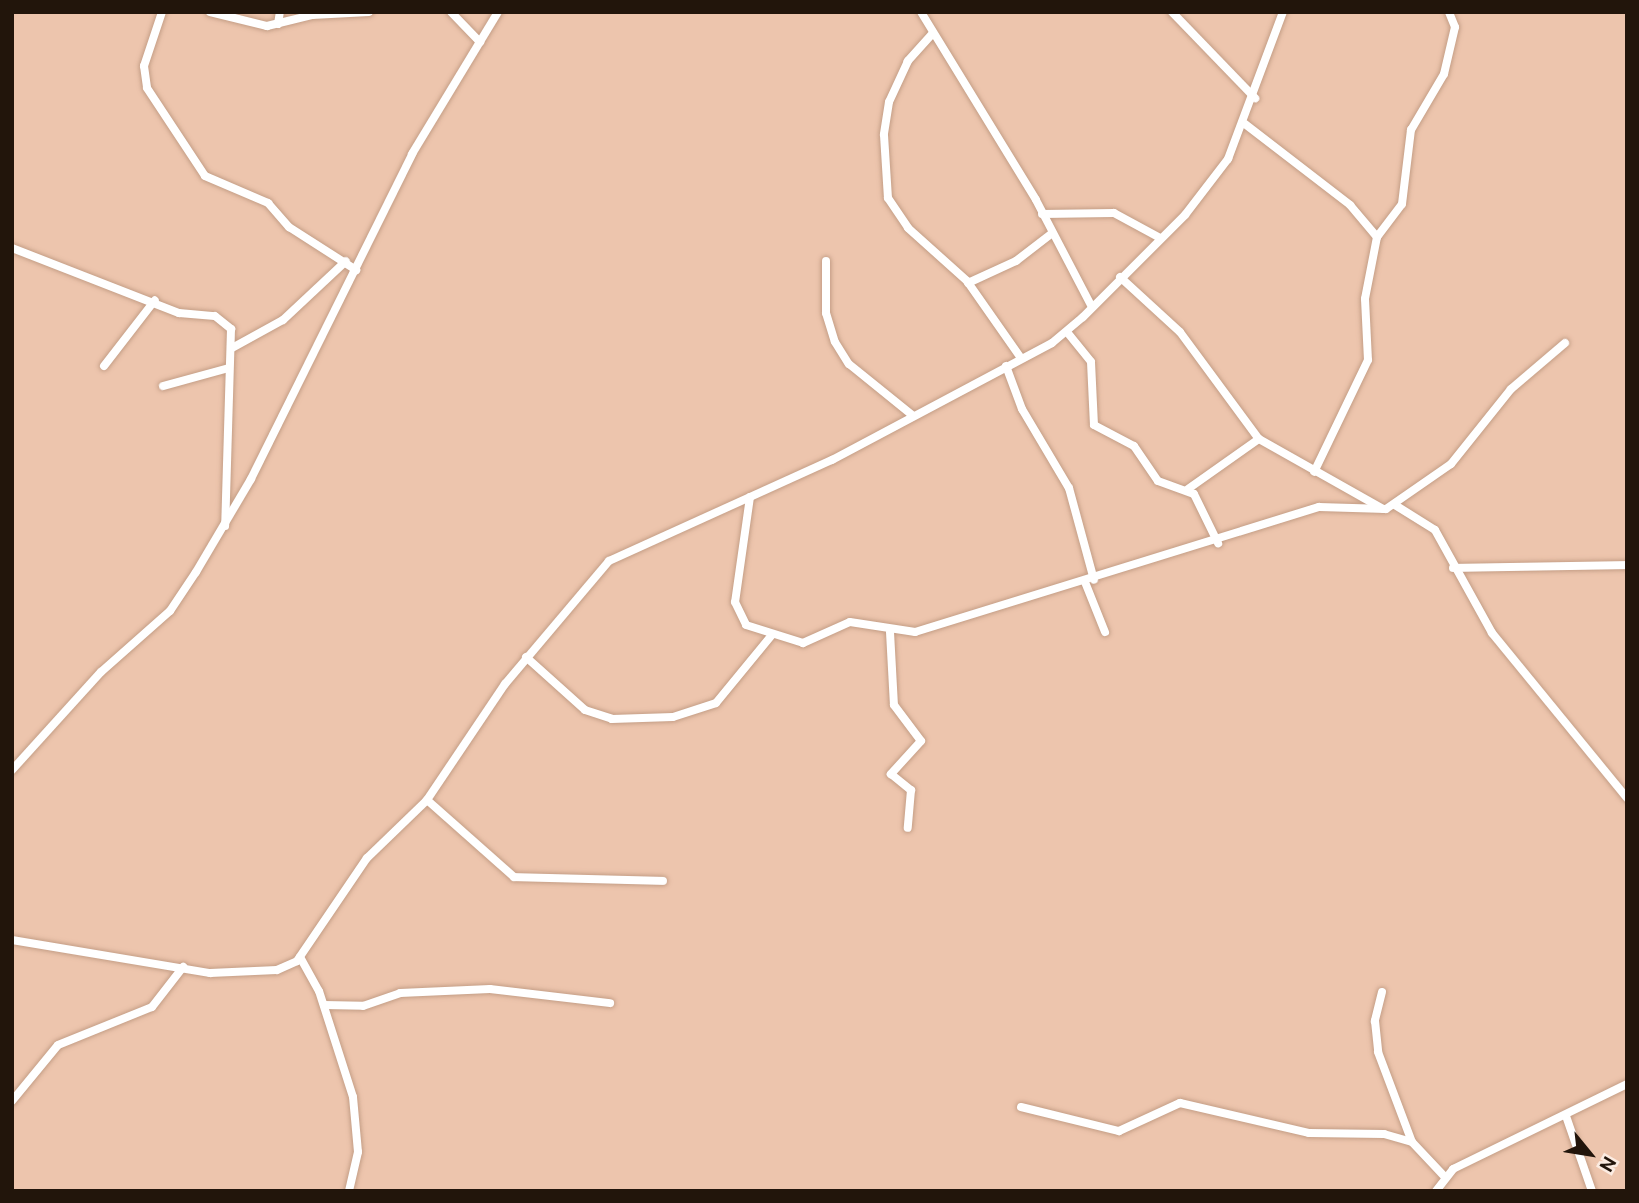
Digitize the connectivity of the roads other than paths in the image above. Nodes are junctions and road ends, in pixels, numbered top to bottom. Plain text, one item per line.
1 (162, 12) edge
2 (211, 12) edge
3 (280, 12) edge
4 (369, 12) edge
5 (451, 12) edge
6 (498, 12) edge
7 (921, 12) edge
8 (1172, 12) edge
9 (1283, 12) edge
10 (1449, 12) edge
11 (278, 24) junction
12 (933, 33) junction
13 (480, 42) junction
14 (1255, 98) junction
15 (1245, 124) junction
16 (1042, 214) junction
17 (1051, 234) junction
18 (1377, 237) junction
19 (1160, 238) junction
20 (12, 248) edge
21 (346, 261) junction
22 (826, 261) dead end
23 (356, 270) junction
24 (1120, 278) junction
25 (968, 283) junction
26 (155, 300) junction
27 (1092, 307) junction
28 (1067, 331) junction
29 (1565, 343) dead end
30 (232, 348) junction
31 (1021, 358) junction
32 (104, 366) dead end
33 (1006, 366) junction
34 (229, 368) junction
35 (163, 386) dead end
36 (912, 415) junction
37 (1259, 439) junction
38 (1314, 472) junction
39 (1188, 489) junction
40 (750, 497) junction
41 (1395, 505) junction
42 (1383, 509) junction
43 (225, 526) junction
44 (1218, 543) junction
45 (1627, 565) edge
46 (1453, 568) junction
47 (1089, 581) junction
48 (890, 632) junction
49 (1105, 632) dead end
50 (771, 636) junction
51 (526, 657) junction
52 (12, 770) edge
53 (1627, 798) edge
54 (427, 800) junction
55 (908, 828) dead end
56 (663, 881) dead end
57 (12, 940) edge
58 (300, 957) junction
59 (183, 967) junction
60 (1382, 992) dead end
61 (610, 1003) dead end
62 (324, 1005) junction
63 (1627, 1084) edge
64 (12, 1101) edge
65 (1021, 1107) dead end
66 (1566, 1116) junction
67 (1412, 1142) junction
68 (1444, 1176) junction
69 (349, 1191) edge
70 (1436, 1191) edge
71 (1592, 1191) edge

1 - 21 street
2 - 11 street
3 - 11 street
4 - 11 street
5 - 13 street
6 - 13 street
7 - 12 street
8 - 14 street
9 - 14 street
10 - 18 street
12 - 16 street
12 - 25 street
13 - 23 street
14 - 15 street
15 - 18 street
15 - 19 street
16 - 17 street
16 - 19 street
17 - 25 street
17 - 27 street
18 - 38 street
19 - 24 street
20 - 26 street
21 - 23 street
21 - 30 street
22 - 36 street
23 - 43 street
24 - 27 street
24 - 37 street
25 - 31 street
26 - 30 street
26 - 32 street
27 - 28 street
28 - 31 street
28 - 39 street
29 - 41 street
30 - 34 street
31 - 33 street
33 - 36 street
33 - 47 street
34 - 35 street
34 - 43 street
36 - 40 street
37 - 38 street
37 - 39 street
38 - 42 street
39 - 44 street
40 - 50 street
40 - 51 street
41 - 42 street
41 - 46 street
42 - 44 street
43 - 52 street
44 - 47 street
45 - 46 street
46 - 53 street
47 - 48 street
47 - 49 street
48 - 50 street
48 - 55 street
50 - 51 street
51 - 54 street
54 - 56 street
54 - 58 street
57 - 59 street
58 - 59 street
58 - 62 street
59 - 64 street
60 - 67 street
61 - 62 street
62 - 69 street
63 - 66 street
65 - 67 street
66 - 68 street
66 - 71 street
67 - 68 street
68 - 70 street

